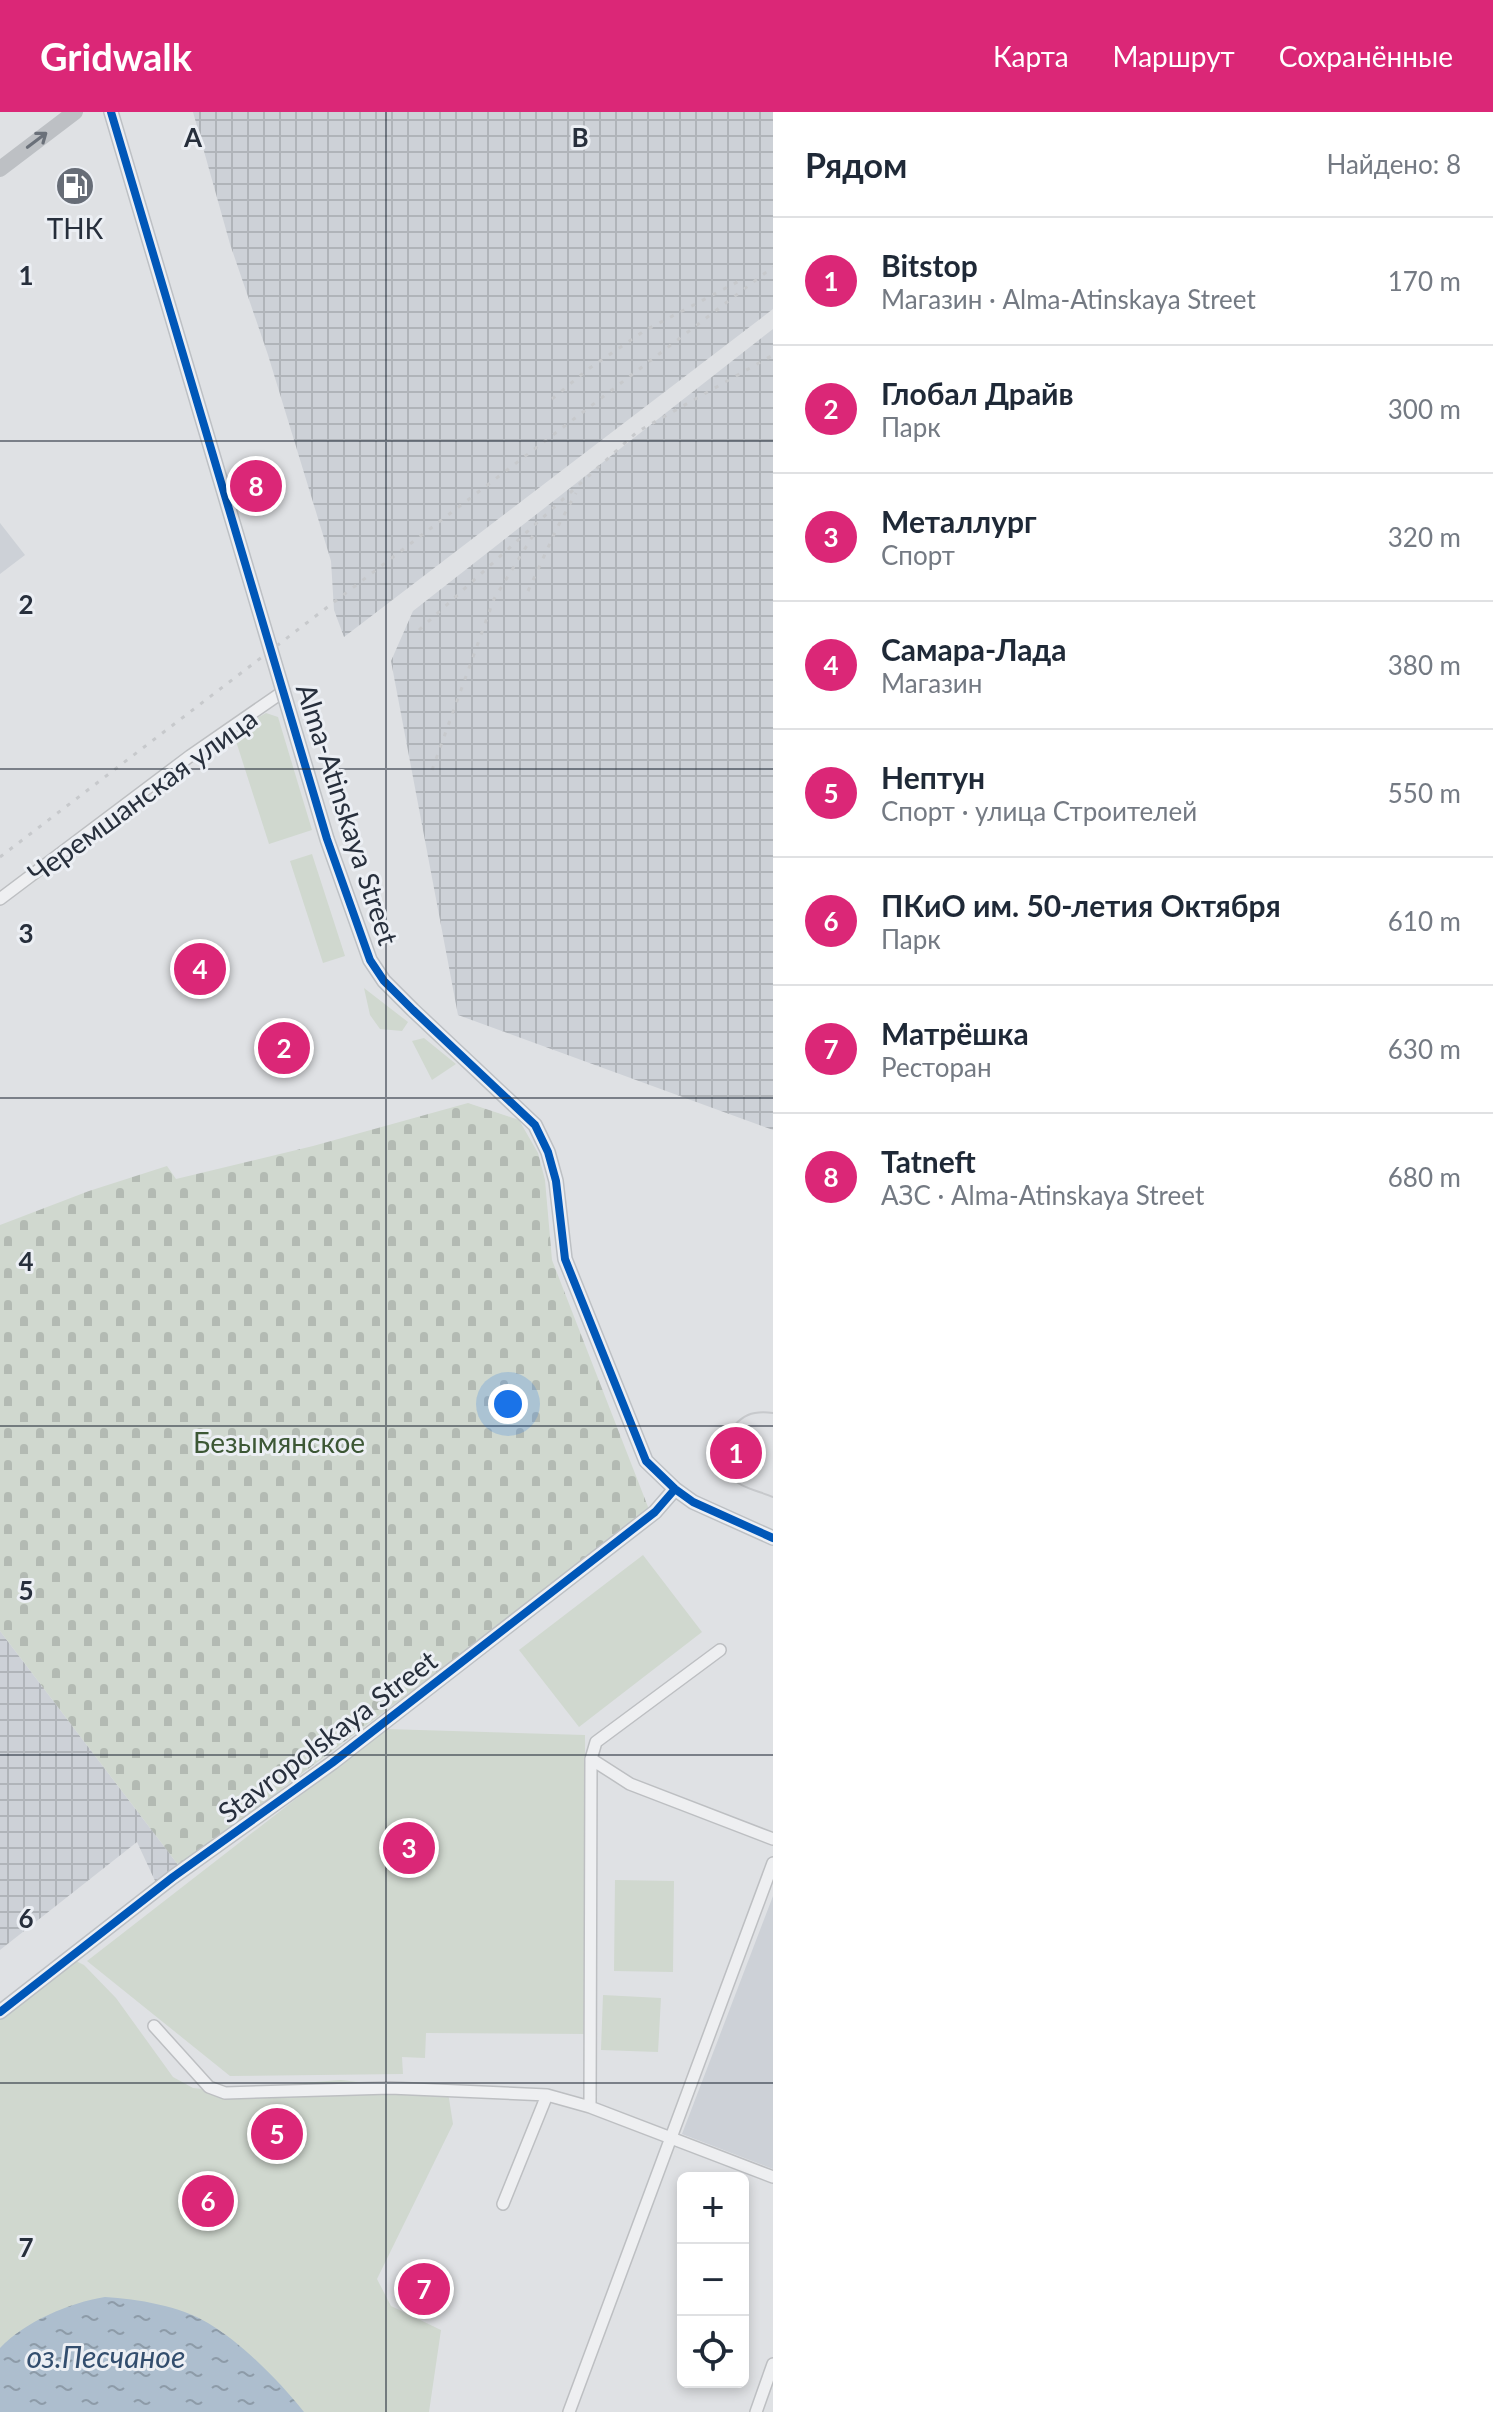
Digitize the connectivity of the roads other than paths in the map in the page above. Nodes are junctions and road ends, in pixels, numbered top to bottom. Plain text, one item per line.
1 (75, 112) edge
2 (111, 112) edge
3 (0, 169) edge
4 (284, 691) junction
5 (0, 899) edge
6 (675, 1489) junction
7 (773, 1538) edge
8 (720, 1650) dead end
9 (591, 1759) junction
10 (773, 1839) edge
11 (773, 1863) edge
12 (0, 2012) edge
13 (154, 2026) dead end
14 (547, 2095) junction
15 (590, 2107) junction
16 (671, 2140) junction
17 (773, 2177) edge
18 (503, 2204) dead end
19 (773, 2364) edge
20 (569, 2412) edge
21 (756, 2412) edge

3 -> 1 street
2 - 4 street, Alma-Atinskaya Street
4 - 5 street, Черемшанская улица
4 - 6 street, Alma-Atinskaya Street
6 - 7 street, Alma-Atinskaya Street
6 - 12 street, Stavropolskaya Street
8 - 9 street
9 - 10 street
9 - 15 street
11 - 16 street
13 - 14 street
14 - 15 street
14 - 18 street
15 - 16 street
16 - 17 street
16 - 20 street
19 - 21 street

